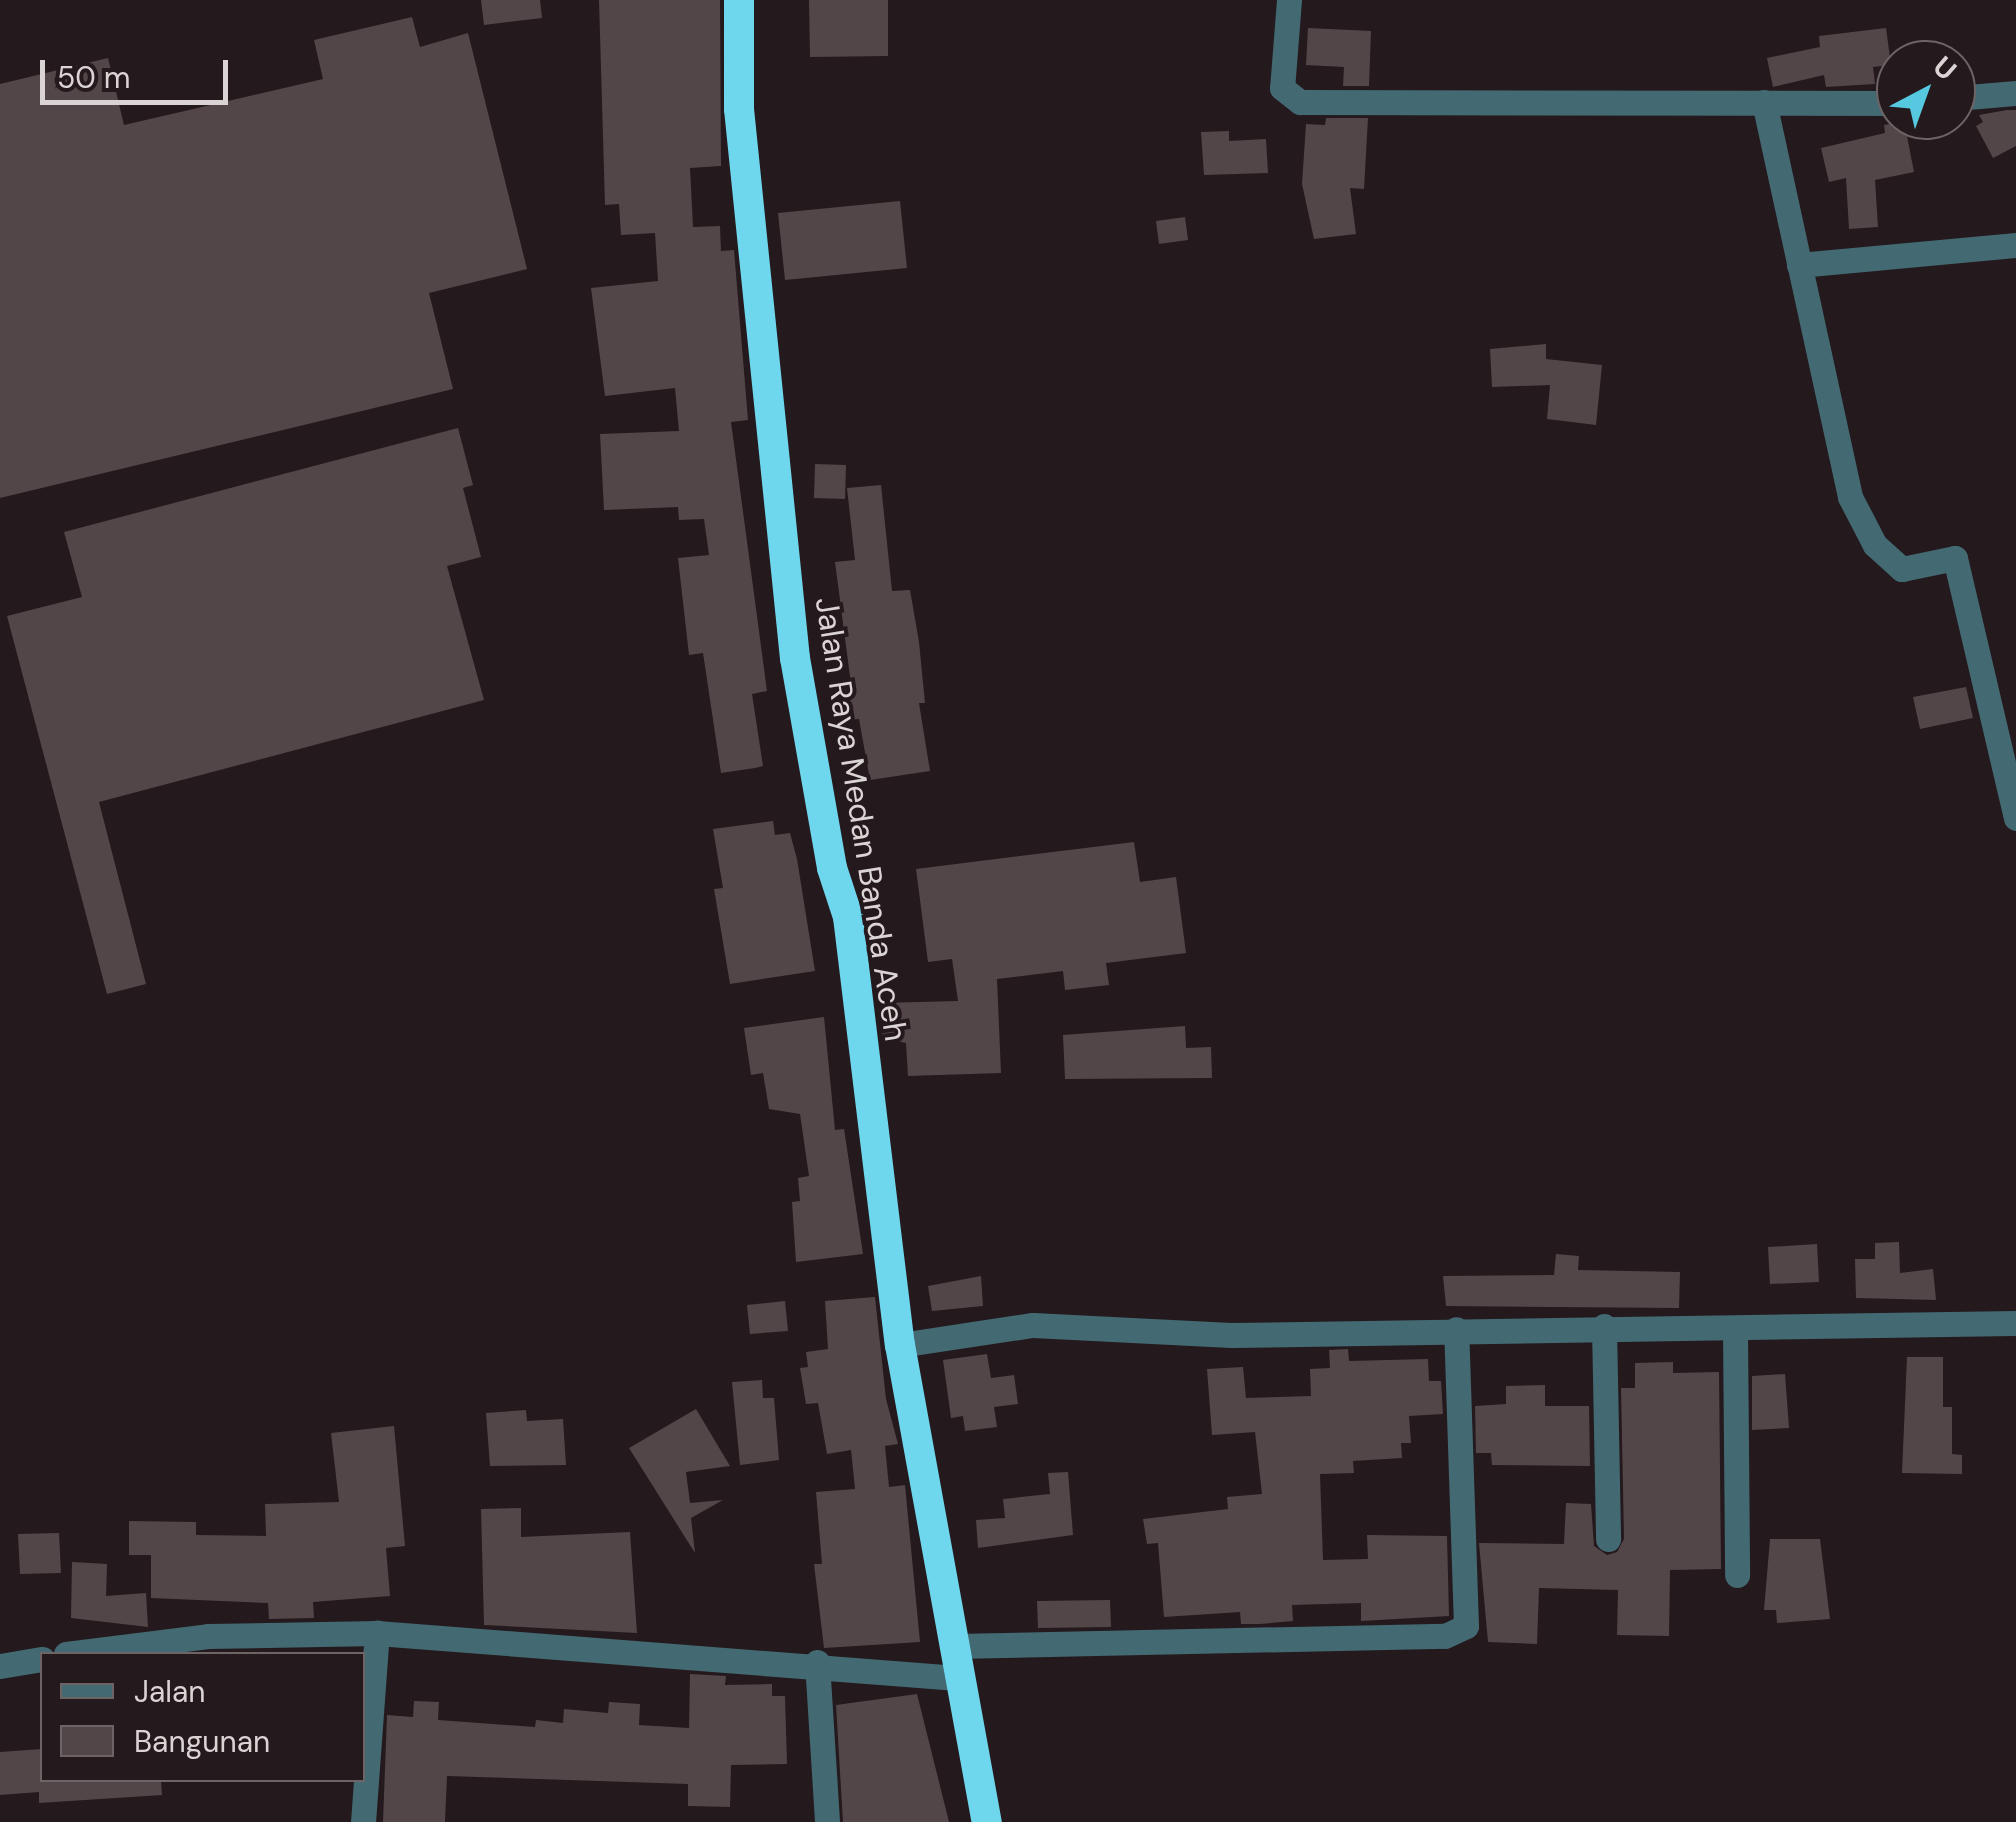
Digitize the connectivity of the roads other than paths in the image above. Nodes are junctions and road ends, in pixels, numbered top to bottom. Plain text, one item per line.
1 (739, 0) edge
2 (1289, 0) edge
3 (2016, 94) edge
4 (1976, 97) edge
5 (1764, 102) junction
6 (1876, 105) edge
7 (2016, 245) edge
8 (1799, 265) junction
9 (2016, 818) edge
10 (2016, 1323) edge
11 (1604, 1326) junction
12 (1456, 1329) junction
13 (1735, 1330) junction
14 (900, 1344) junction
15 (1608, 1539) dead end
16 (1737, 1575) dead end
17 (376, 1633) junction
18 (954, 1646) junction
19 (82, 1652) edge
20 (40, 1659) edge
21 (817, 1662) junction
22 (0, 1666) edge
23 (958, 1678) junction
24 (365, 1782) edge
25 (365, 1782) edge
26 (362, 1822) edge
27 (827, 1822) edge
28 (987, 1822) edge

1 - 14 highway, Jalan Raya Medan Banda Aceh
2 - 5 street
3 - 4 street
5 - 6 street
5 - 8 street
7 - 8 street
8 - 9 street
10 - 13 street
11 - 12 street
11 - 13 street
11 - 15 street
12 - 14 street
12 - 18 street
13 - 16 street
14 - 18 highway, Jalan Raya Medan Banda Aceh
17 - 19 street
17 - 21 street
17 - 24 street
18 - 23 highway, Jalan Raya Medan Banda Aceh
20 - 22 street
21 - 23 street
21 - 27 street
23 - 28 highway, Jalan Raya Medan Banda Aceh
25 - 26 street

